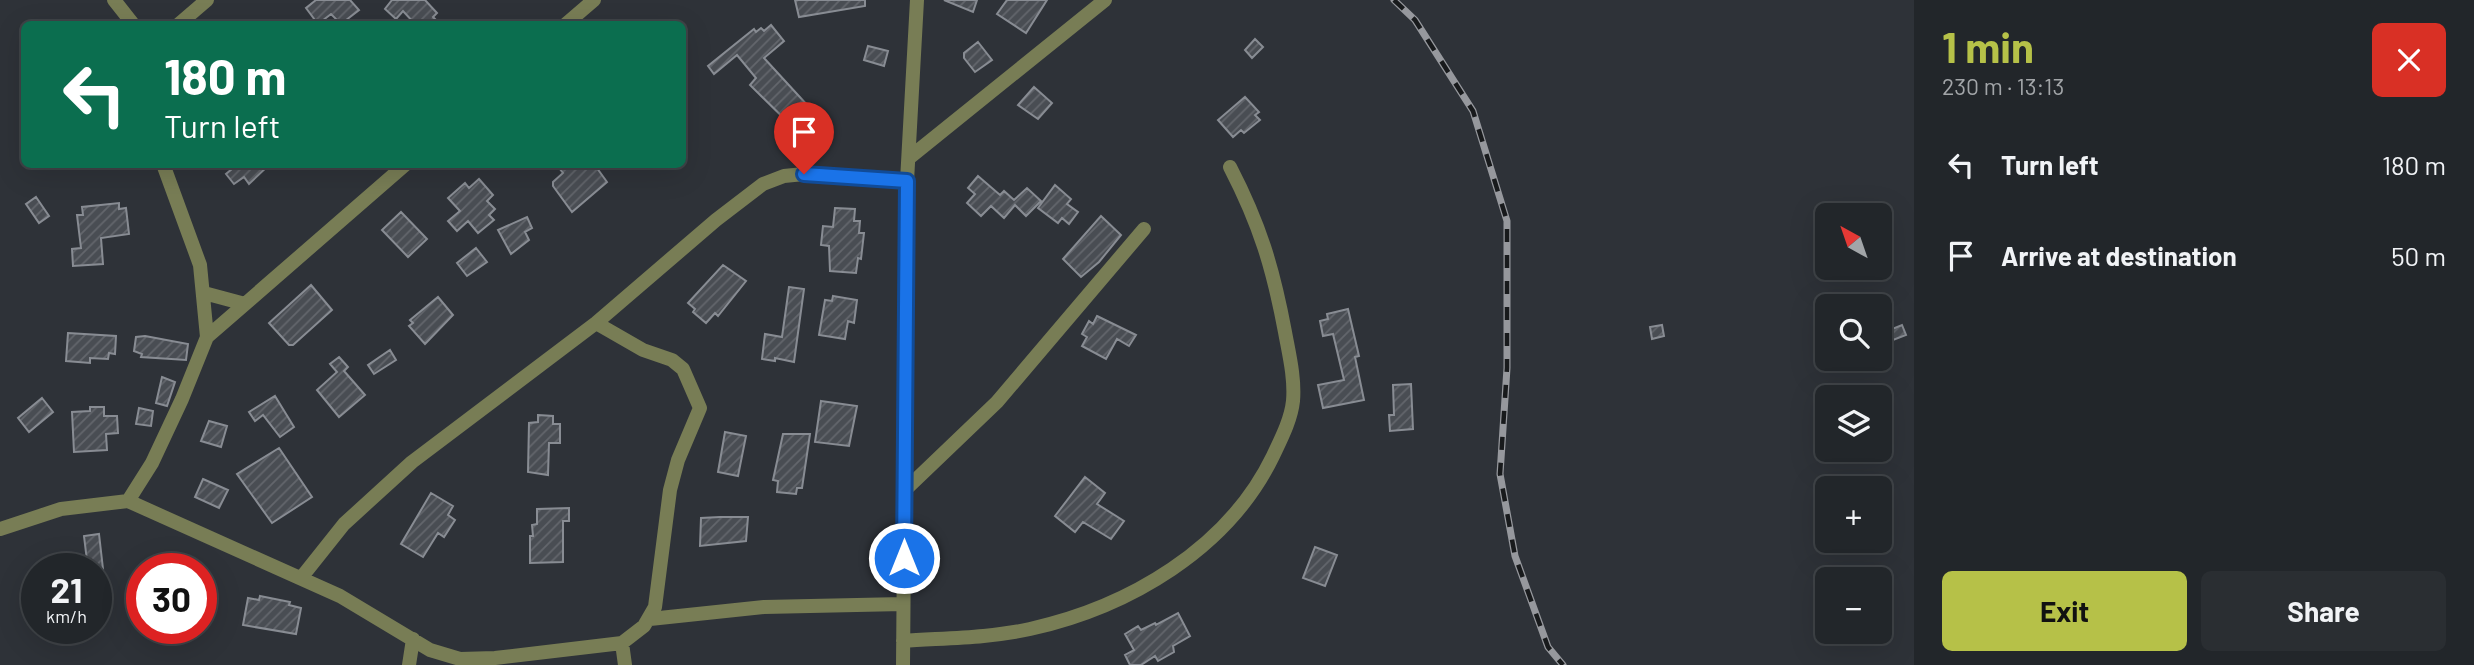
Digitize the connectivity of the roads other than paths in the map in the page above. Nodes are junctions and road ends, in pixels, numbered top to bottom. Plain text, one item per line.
1 (114, 0) edge
2 (207, 0) edge
3 (594, 0) edge
4 (917, 0) edge
5 (1105, 0) edge
6 (131, 21) edge
7 (182, 21) edge
8 (570, 21) edge
9 (909, 158) junction
10 (1230, 167) dead end
11 (164, 168) edge
12 (401, 168) edge
13 (907, 181) junction
14 (1144, 229) dead end
15 (204, 293) junction
16 (245, 304) junction
17 (596, 323) junction
18 (207, 337) junction
19 (904, 491) junction
20 (128, 501) junction
21 (0, 529) edge
22 (301, 578) junction
23 (903, 604) junction
24 (650, 619) junction
25 (413, 639) junction
26 (903, 641) junction
27 (622, 643) junction
28 (409, 665) edge
29 (625, 665) edge
30 (903, 665) edge

1 - 6 street
2 - 7 street
3 - 8 street
4 - 9 street
5 - 9 street
9 - 13 street
10 - 26 street
11 - 15 street
12 - 16 street
13 - 17 street
13 - 19 street
14 - 19 street
15 - 16 street
15 - 18 street
16 - 18 street
17 - 22 street
17 - 24 street
18 - 20 street
19 - 23 street
20 - 21 street
20 - 22 street
22 - 25 street
23 - 24 street
23 - 26 street
24 - 27 street
25 - 27 street
25 - 28 street
26 - 30 street
27 - 29 street

